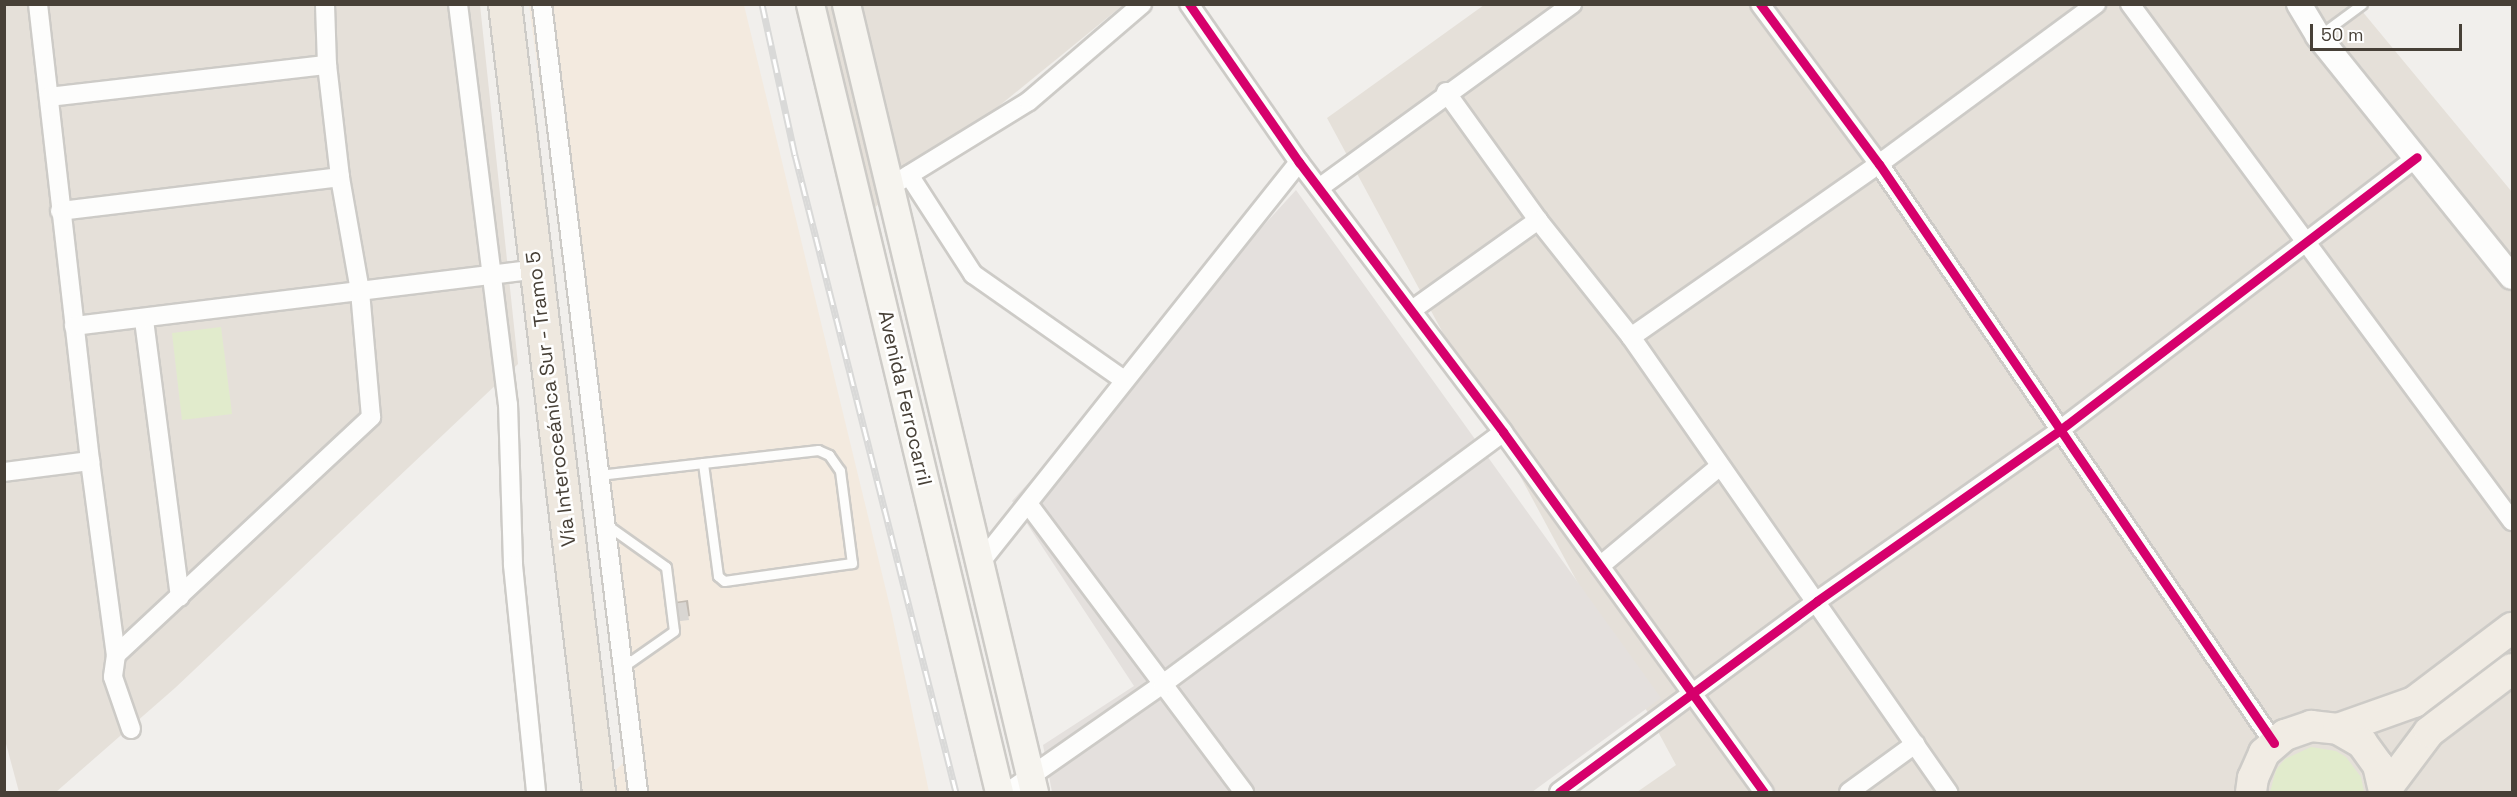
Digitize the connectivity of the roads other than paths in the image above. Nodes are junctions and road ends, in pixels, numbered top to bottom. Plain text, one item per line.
1 (38, 4) edge
2 (326, 4) edge
3 (458, 4) edge
4 (505, 4) edge
5 (542, 4) edge
6 (810, 4) edge
7 (846, 4) edge
8 (1142, 4) edge
9 (1189, 4) edge
10 (1572, 4) edge
11 (1760, 4) edge
12 (2096, 4) edge
13 (2130, 4) edge
14 (2362, 4) edge
15 (2297, 5) edge
16 (2318, 36) junction
17 (327, 65) junction
18 (1446, 92) junction
19 (49, 97) junction
20 (2417, 158) junction
21 (1299, 162) junction
22 (1879, 164) junction
23 (340, 177) junction
24 (900, 180) junction
25 (1318, 188) junction
26 (60, 211) junction
27 (1538, 220) junction
28 (2306, 243) junction
29 (536, 269) junction
30 (490, 276) junction
31 (2512, 277) edge
32 (360, 291) junction
33 (1412, 310) junction
34 (144, 320) junction
35 (74, 326) junction
36 (1631, 337) junction
37 (1124, 380) junction
38 (2060, 430) junction
39 (1503, 432) junction
40 (90, 461) junction
41 (703, 463) junction
42 (1719, 467) junction
43 (4, 472) edge
44 (599, 475) junction
45 (1029, 506) junction
46 (2512, 521) edge
47 (605, 524) junction
48 (980, 563) junction
49 (1600, 566) junction
50 (180, 597) junction
51 (1817, 601) junction
52 (2512, 628) edge
53 (116, 655) junction
54 (624, 666) junction
55 (2512, 669) edge
56 (1163, 684) junction
57 (1693, 692) junction
58 (131, 729) dead end
59 (2338, 729) junction
60 (2274, 743) junction
61 (1915, 744) junction
62 (1033, 784) edge
63 (536, 792) edge
64 (599, 792) edge
65 (638, 792) edge
66 (999, 792) edge
67 (1008, 792) edge
68 (1244, 792) edge
69 (1559, 792) edge
70 (1764, 792) edge
71 (1849, 792) edge
72 (1948, 792) edge
73 (2251, 792) edge
74 (2384, 792) edge

1 - 19 street
2 - 17 street
3 - 30 street
4 - 29 highway, Vía Interoceánica Sur - Tramo 5
5 - 44 street
6 - 66 main road, Avenida Ferrocarril
7 - 24 main road, Avenida Ferrocarril
8 - 24 street
9 - 21 street
10 - 18 street
11 - 22 street
12 - 22 street
13 - 28 street
14 - 16 lane
15 - 16 street
16 - 20 street
17 - 19 street
17 - 23 street
18 - 25 street
18 - 27 street
19 - 26 street
20 - 28 street
20 - 31 street
21 - 25 street
21 - 37 street
22 - 36 street
22 - 38 street
23 - 26 street
23 - 32 street
24 - 37 street
24 - 48 main road, Avenida Ferrocarril
25 - 33 street
26 - 35 street
27 - 33 street
27 - 36 street
28 - 38 street
28 - 46 street
29 - 30 street
29 - 64 highway, Vía Interoceánica Sur - Tramo 5
30 - 32 street
30 - 63 street
32 - 34 street
32 - 50 street
33 - 39 street
34 - 35 street
34 - 50 street
35 - 40 street
36 - 42 street
37 - 45 street
38 - 51 street
38 - 60 street
39 - 49 street
39 - 56 street
40 - 43 street
40 - 53 street
41 - 41 lane
41 - 44 lane
42 - 49 street
42 - 51 street
44 - 47 street
45 - 48 street
45 - 56 street
47 - 54 street
47 - 54 lane
48 - 62 main road, Avenida Ferrocarril
49 - 57 street
50 - 53 street
51 - 57 street
51 - 61 street
52 - 59 main road
53 - 58 street
54 - 65 street
55 - 74 main road
56 - 62 street
56 - 68 street
57 - 69 street
57 - 70 street
59 - 60 main road
59 - 74 main road
60 - 73 main road
61 - 71 street
61 - 72 street
62 - 67 street

